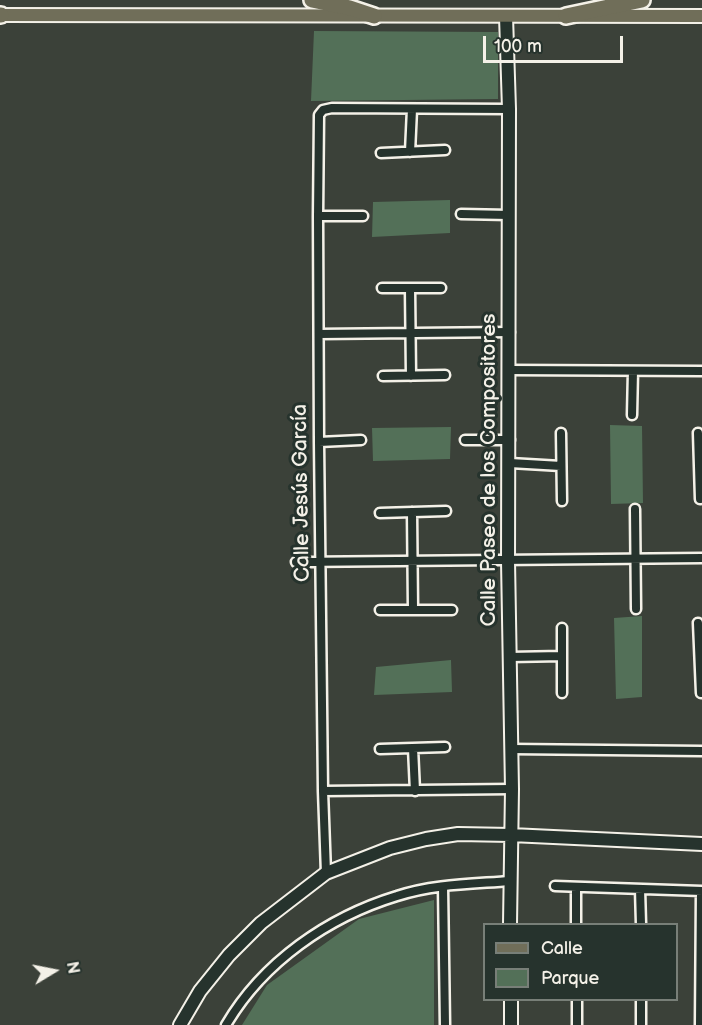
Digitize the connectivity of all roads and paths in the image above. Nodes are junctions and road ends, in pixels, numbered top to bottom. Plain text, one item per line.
1 (312, 0) edge
2 (642, 0) edge
3 (0, 15) edge
4 (374, 16) junction
5 (506, 16) junction
6 (566, 16) junction
7 (702, 16) edge
8 (509, 109) junction
9 (412, 110) junction
10 (445, 150) dead end
11 (410, 152) junction
12 (381, 153) dead end
13 (460, 214) dead end
14 (509, 215) junction
15 (318, 216) junction
16 (363, 216) dead end
17 (382, 288) dead end
18 (410, 288) junction
19 (441, 288) dead end
20 (510, 332) junction
21 (319, 334) junction
22 (410, 334) junction
23 (509, 370) junction
24 (702, 370) edge
25 (633, 371) junction
26 (446, 375) dead end
27 (383, 376) dead end
28 (411, 376) junction
29 (632, 415) dead end
30 (561, 433) dead end
31 (698, 433) dead end
32 (361, 440) dead end
33 (465, 440) dead end
34 (510, 440) junction
35 (319, 442) junction
36 (510, 463) junction
37 (701, 463) edge
38 (561, 466) junction
39 (699, 499) dead end
40 (562, 501) dead end
41 (635, 509) dead end
42 (446, 511) dead end
43 (412, 512) junction
44 (380, 513) dead end
45 (702, 558) edge
46 (635, 559) junction
47 (508, 561) junction
48 (296, 562) dead end
49 (321, 562) junction
50 (412, 562) junction
51 (413, 609) junction
52 (636, 609) dead end
53 (380, 610) dead end
54 (452, 610) dead end
55 (698, 623) dead end
56 (562, 628) dead end
57 (562, 656) junction
58 (510, 657) junction
59 (701, 657) edge
60 (562, 693) dead end
61 (700, 693) dead end
62 (445, 747) dead end
63 (412, 748) junction
64 (380, 749) dead end
65 (511, 749) junction
66 (702, 751) edge
67 (512, 789) junction
68 (323, 791) junction
69 (415, 791) junction
70 (511, 835) junction
71 (702, 844) edge
72 (326, 873) junction
73 (510, 881) junction
74 (443, 886) junction
75 (555, 886) dead end
76 (576, 886) junction
77 (640, 889) junction
78 (702, 891) edge
79 (510, 923) edge
80 (576, 923) edge
81 (640, 923) edge
82 (511, 1001) edge
83 (577, 1001) edge
84 (641, 1001) edge
85 (180, 1025) edge
86 (226, 1025) edge
87 (445, 1025) edge
88 (511, 1025) edge
89 (577, 1025) edge
90 (641, 1025) edge
91 (700, 1025) edge

1 - 4 highway
2 - 6 highway
3 - 4 main road
4 - 5 main road
5 - 6 main road
5 - 8 street, Calle Paseo de los Compositores
6 - 7 main road
8 - 9 street
8 - 14 street, Calle Paseo de los Compositores
9 - 11 street
9 - 15 street, Calle Jesús García
10 - 11 street
11 - 12 street
13 - 14 street
14 - 20 street, Calle Paseo de los Compositores
15 - 16 street
15 - 21 street, Calle Jesús García
17 - 18 street
18 - 19 street
18 - 22 street
20 - 22 street
20 - 23 street, Calle Paseo de los Compositores
21 - 22 street
21 - 35 street, Calle Jesús García
22 - 28 street
23 - 25 street
23 - 34 street, Calle Paseo de los Compositores
24 - 25 street
25 - 29 street
26 - 28 street
27 - 28 street
30 - 38 street
31 - 37 street
32 - 35 street
33 - 34 street
34 - 36 street, Calle Paseo de los Compositores
35 - 49 street, Calle Jesús García
36 - 38 street
36 - 47 street, Calle Paseo de los Compositores
37 - 39 street
38 - 40 street
41 - 46 street
42 - 43 street
43 - 44 street
43 - 50 street
45 - 46 street
46 - 47 street
46 - 52 street
47 - 50 street
47 - 58 street, Calle Paseo de los Compositores
48 - 49 street
49 - 50 street
49 - 68 street, Calle Jesús García
50 - 51 street
51 - 53 street
51 - 54 street
55 - 59 street
56 - 57 street
57 - 58 street
57 - 60 street
58 - 65 street, Calle Paseo de los Compositores
59 - 61 street
62 - 63 street
63 - 64 street
63 - 69 street
65 - 66 street
65 - 67 street, Calle Paseo de los Compositores
67 - 69 street
67 - 70 street, Calle Paseo de los Compositores
68 - 69 street
68 - 72 street, Calle Jesús García
70 - 71 street
70 - 72 street
70 - 73 street, Calle Paseo de los Compositores
72 - 85 street
73 - 74 street
73 - 79 street, Calle Paseo de los Compositores
74 - 86 street
74 - 87 street
75 - 76 street
76 - 77 street
76 - 80 street
77 - 78 street
77 - 81 street
78 - 91 street
82 - 88 street
83 - 89 street
84 - 90 street

